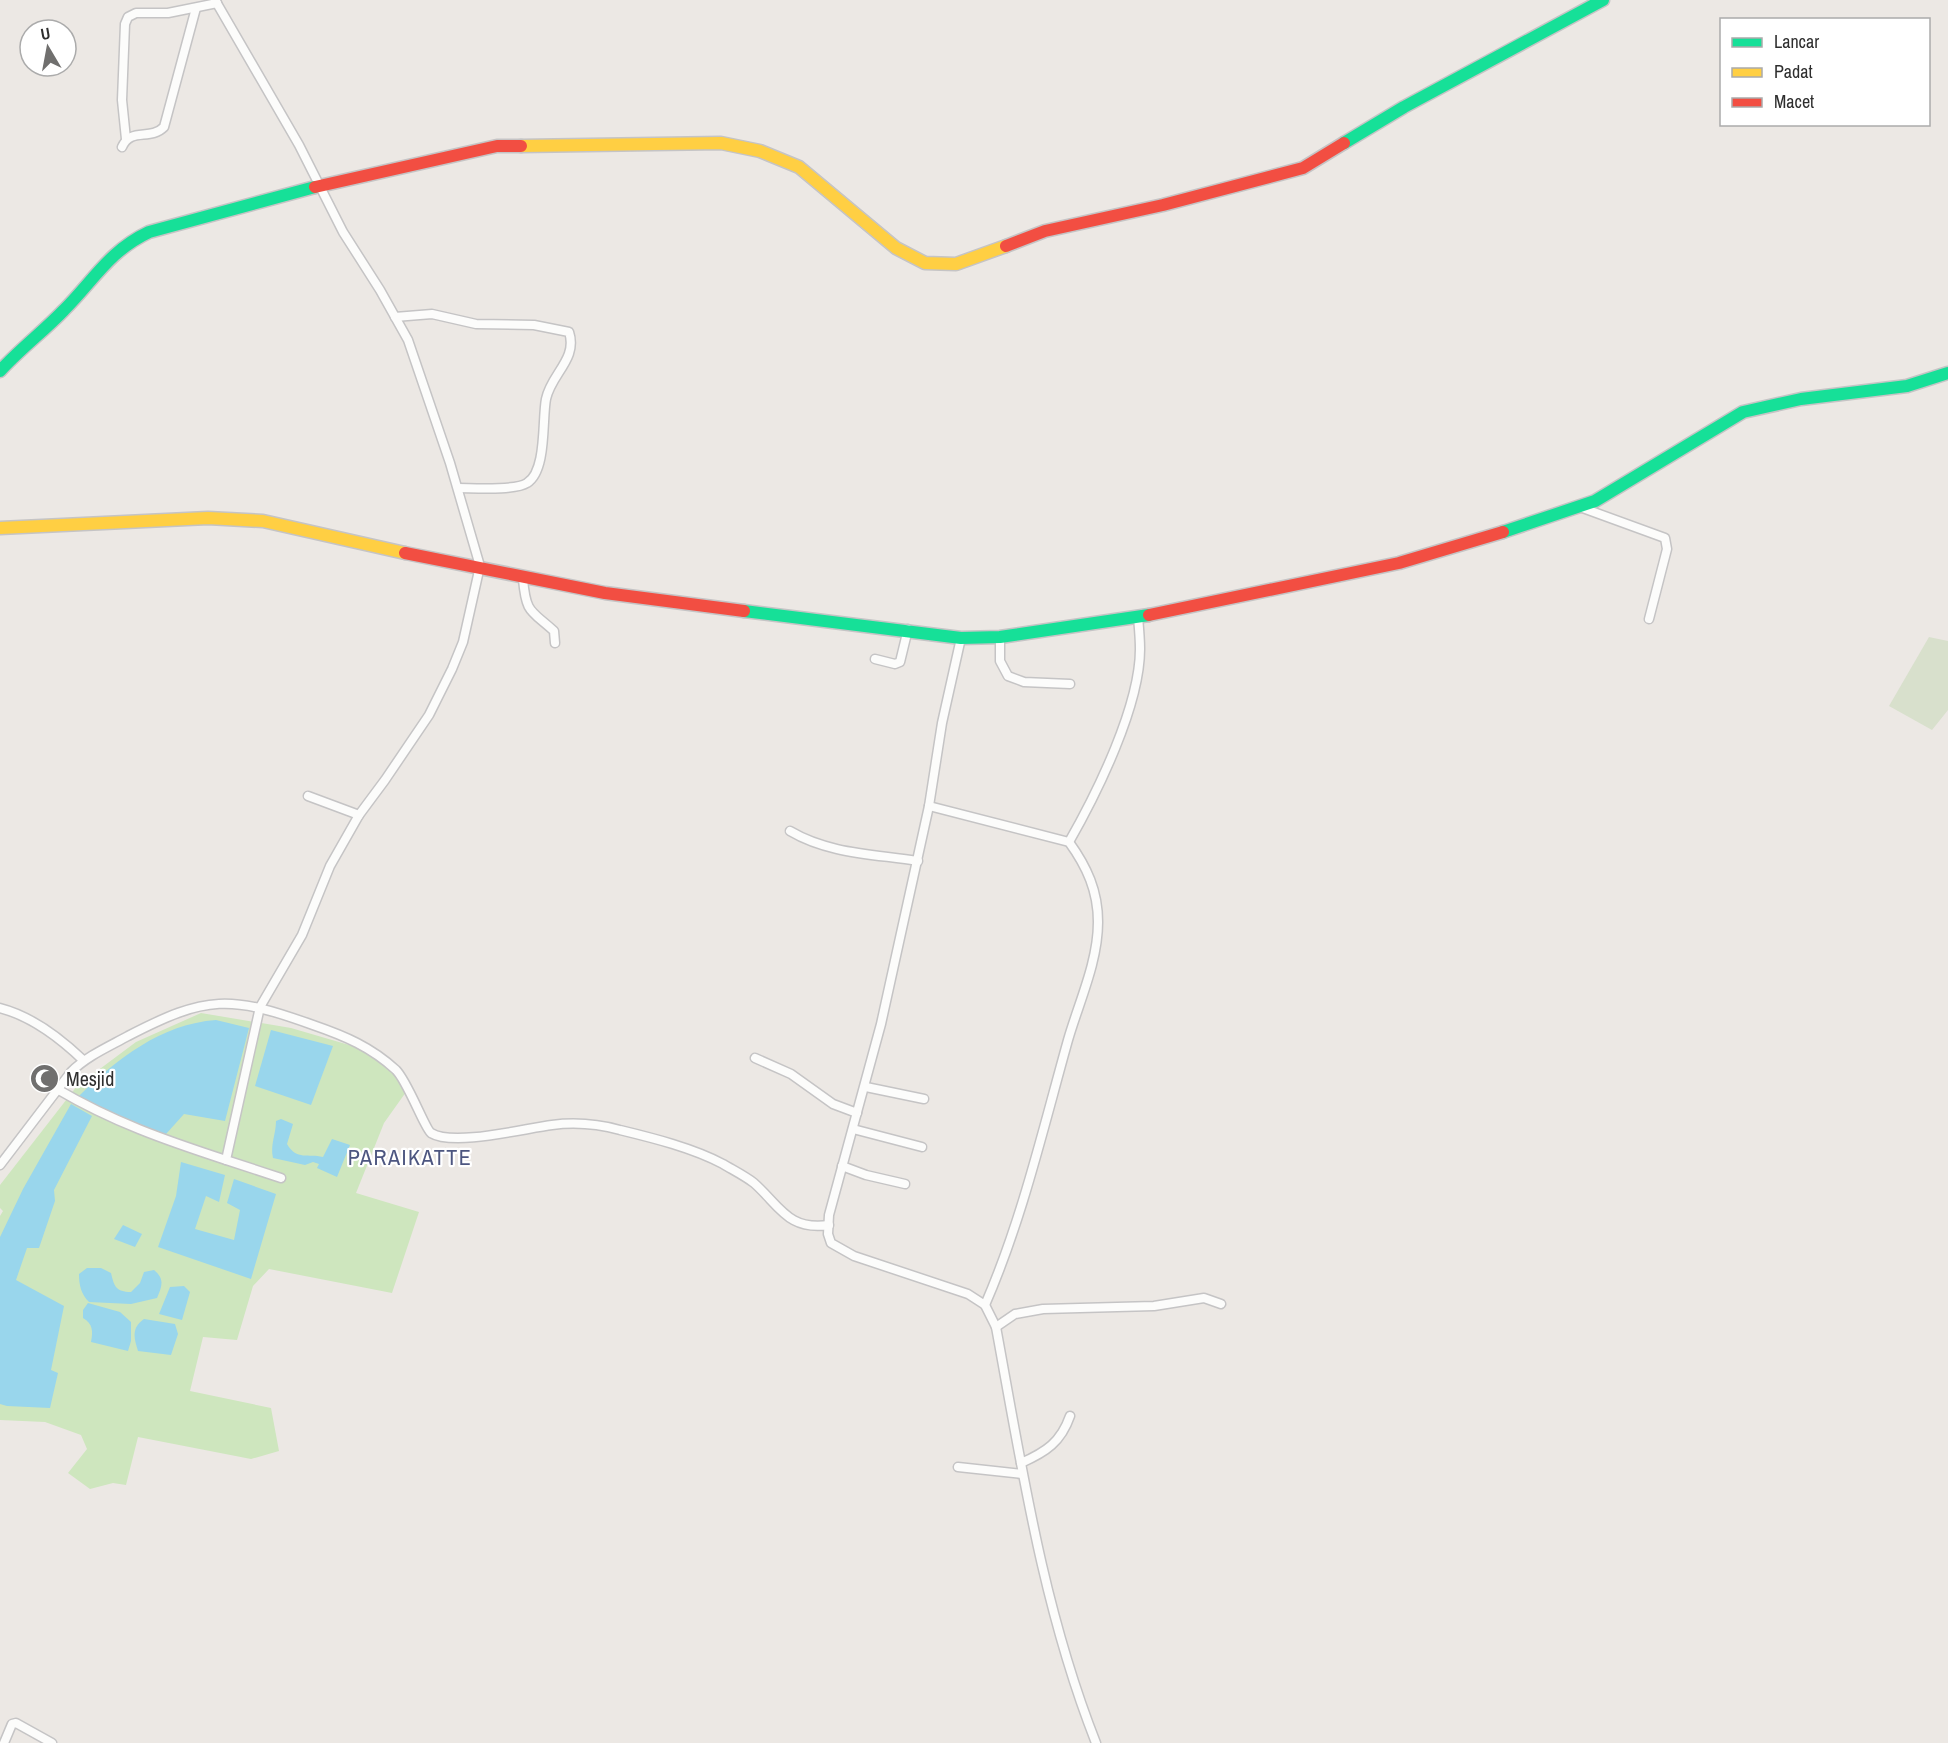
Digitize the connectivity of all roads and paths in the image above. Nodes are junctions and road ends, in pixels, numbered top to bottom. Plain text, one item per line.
1 (1604, 0) edge
2 (216, 2) edge
3 (196, 8) junction
4 (318, 186) junction
5 (395, 317) junction
6 (0, 371) edge
7 (1948, 373) edge
8 (458, 488) junction
9 (1580, 507) junction
10 (0, 528) edge
11 (479, 570) junction
12 (523, 579) junction
13 (1138, 617) junction
14 (1649, 619) dead end
15 (908, 629) junction
16 (1000, 637) junction
17 (961, 638) junction
18 (555, 643) dead end
19 (875, 659) dead end
20 (1070, 684) dead end
21 (308, 796) dead end
22 (929, 806) junction
23 (358, 815) junction
24 (790, 831) dead end
25 (1069, 842) junction
26 (918, 861) junction
27 (260, 1007) junction
28 (0, 1008) edge
29 (755, 1058) dead end
30 (83, 1060) junction
31 (866, 1087) junction
32 (57, 1089) junction
33 (924, 1099) dead end
34 (857, 1113) junction
35 (853, 1129) junction
36 (922, 1146) dead end
37 (226, 1160) junction
38 (0, 1165) edge
39 (842, 1166) junction
40 (281, 1178) dead end
41 (905, 1184) dead end
42 (829, 1225) junction
43 (1221, 1304) dead end
44 (985, 1305) junction
45 (996, 1327) junction
46 (1070, 1416) dead end
47 (1021, 1463) junction
48 (958, 1467) dead end
49 (1022, 1474) junction
50 (4, 1743) edge
51 (52, 1743) edge
52 (1096, 1743) edge

1 - 4 street
2 - 3 street
2 - 4 street
3 - 3 street
4 - 5 street
4 - 6 street
5 - 8 street
5 - 8 street
7 - 9 street
8 - 11 street
9 - 13 street
9 - 14 street
10 - 11 street
11 - 12 street
11 - 23 street
12 - 15 street
12 - 18 street
13 - 16 street
13 - 25 street
15 - 17 street
15 - 19 street
16 - 17 street
16 - 20 street
17 - 22 street
21 - 23 street
22 - 25 street
22 - 26 street
23 - 27 street
24 - 26 street
25 - 44 street
26 - 31 street
27 - 30 street
27 - 37 street
27 - 42 street
28 - 30 street
29 - 34 street
30 - 32 street
31 - 33 street
31 - 34 street
32 - 37 street
32 - 38 street
34 - 35 street
35 - 36 street
35 - 39 street
37 - 40 street
39 - 41 street
39 - 42 street
42 - 44 street
43 - 45 street
44 - 45 street
45 - 47 street
46 - 47 street
47 - 49 street
48 - 49 street
49 - 52 street
50 - 51 street

